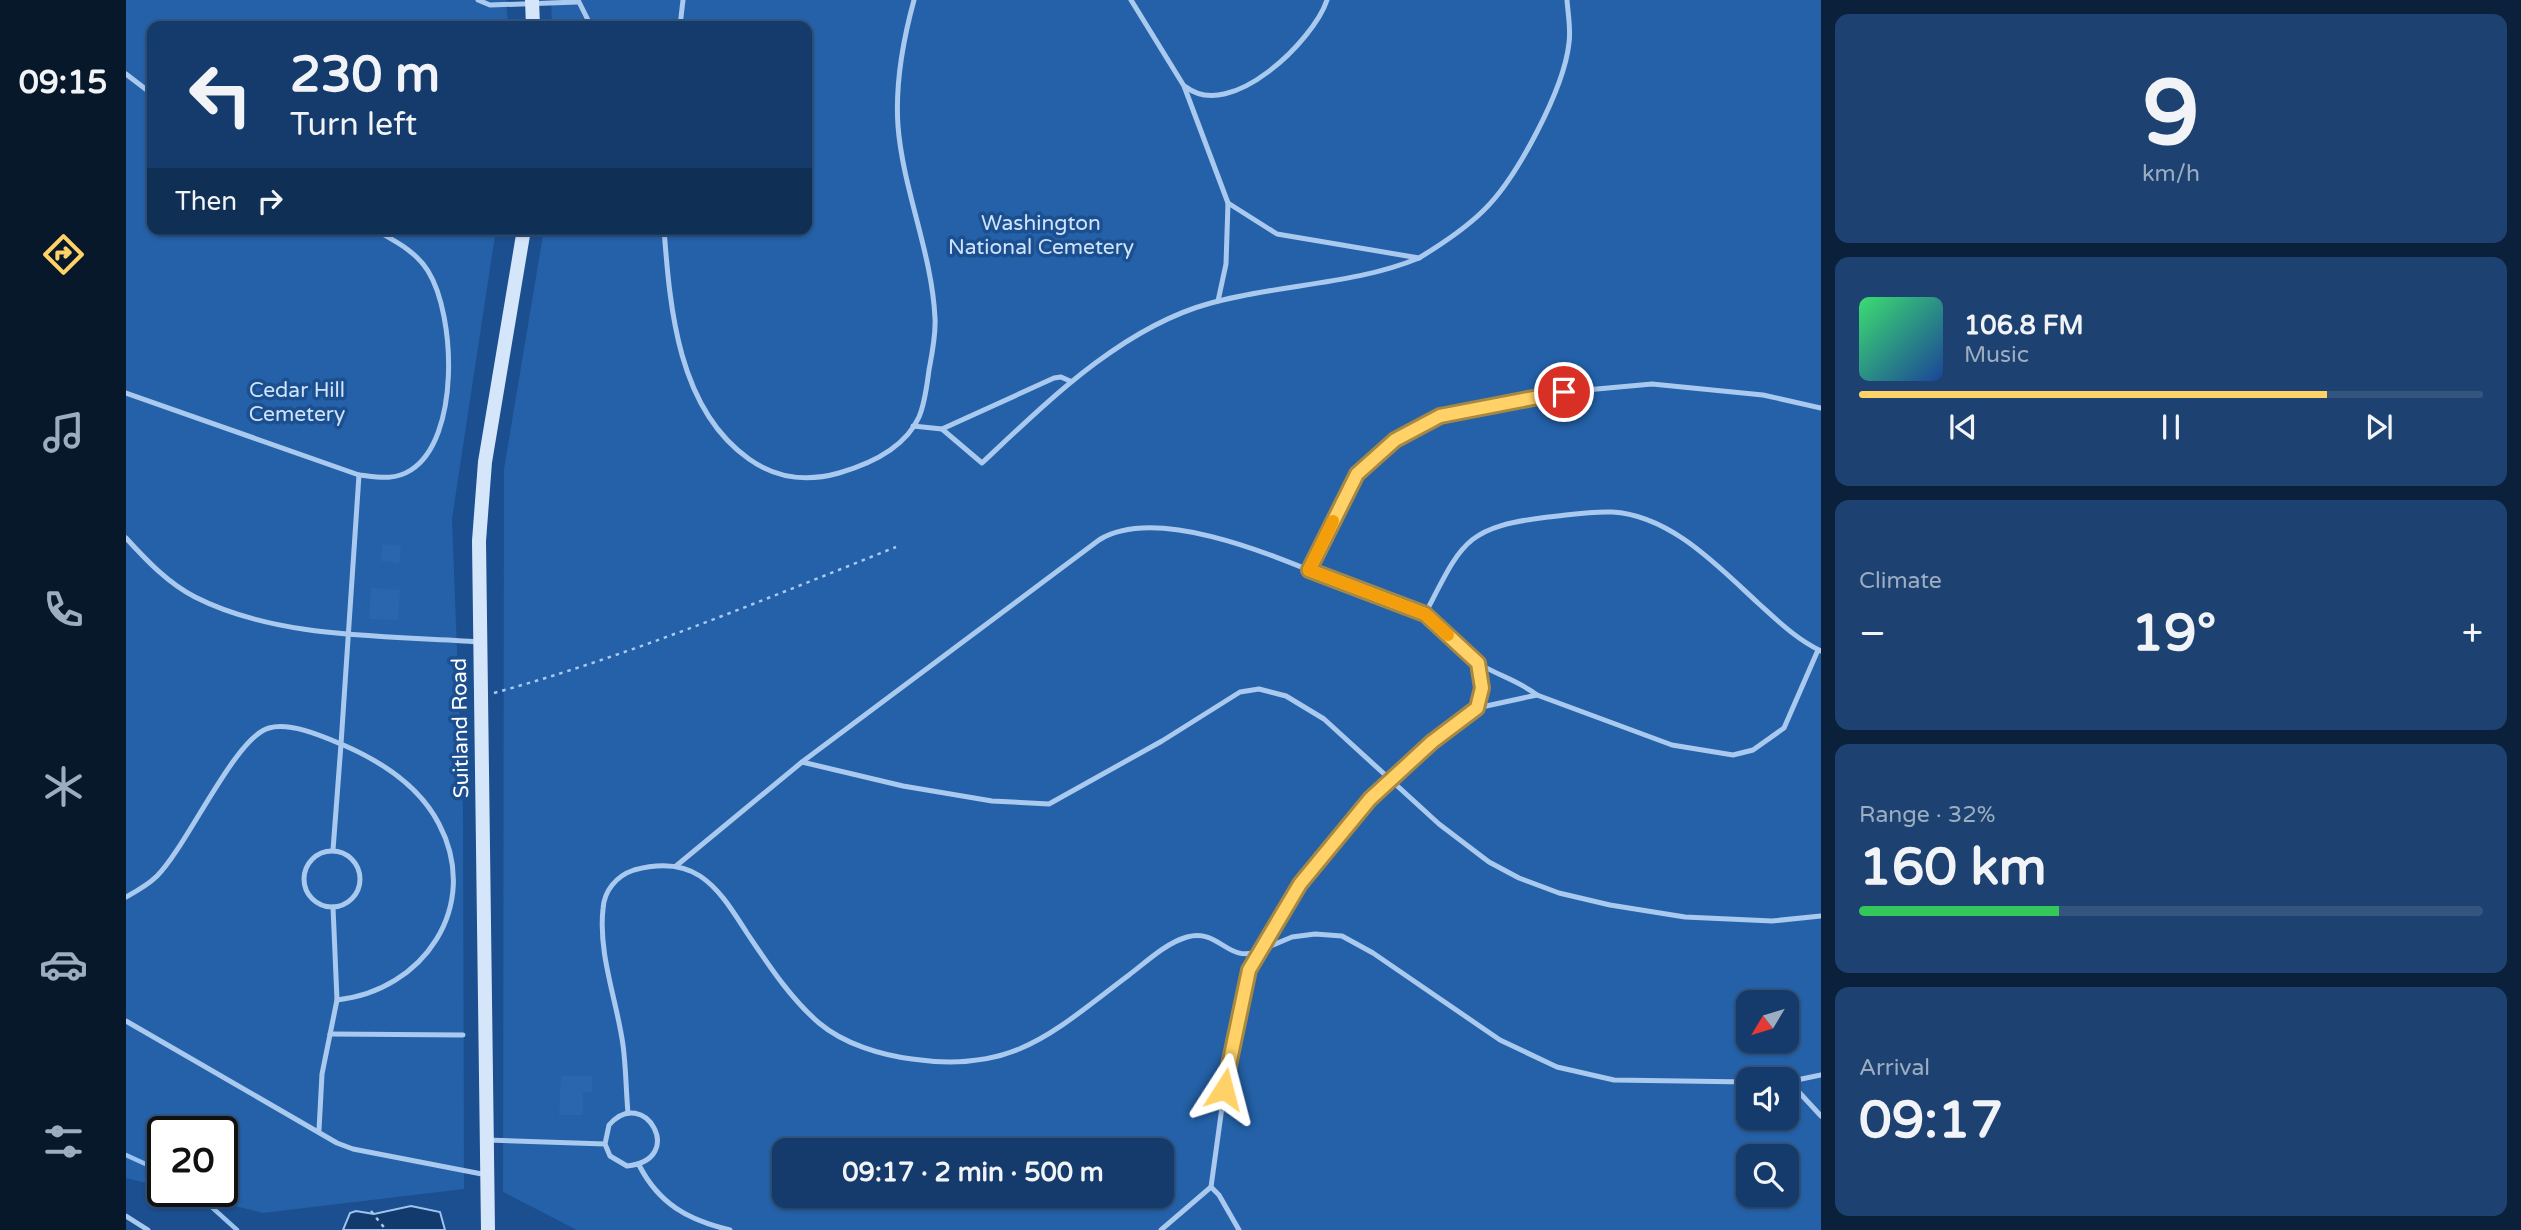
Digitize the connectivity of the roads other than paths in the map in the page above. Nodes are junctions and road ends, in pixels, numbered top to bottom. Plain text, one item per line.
1 (478, 0) edge
2 (683, 0) edge
3 (914, 0) edge
4 (1131, 0) edge
5 (1327, 0) edge
6 (1567, 0) edge
7 (578, 1) edge
8 (532, 2) edge
9 (533, 21) edge
10 (588, 21) edge
11 (681, 21) edge
12 (126, 74) edge
13 (1184, 86) junction
14 (147, 89) edge
15 (1228, 203) junction
16 (384, 235) edge
17 (523, 235) edge
18 (665, 235) edge
19 (1419, 258) junction
20 (1218, 301) junction
21 (1070, 381) junction
22 (126, 393) edge
23 (1821, 408) edge
24 (914, 426) junction
25 (942, 429) junction
26 (359, 475) junction
27 (126, 538) edge
28 (1309, 570) junction
29 (1425, 614) junction
30 (348, 632) junction
31 (480, 642) junction
32 (1820, 650) edge
33 (1478, 663) junction
34 (1537, 695) junction
35 (1477, 708) junction
36 (341, 744) junction
37 (802, 762) junction
38 (1390, 779) junction
39 (333, 850) junction
40 (676, 866) junction
41 (126, 897) edge
42 (333, 907) junction
43 (1821, 916) edge
44 (1259, 951) junction
45 (337, 1000) junction
46 (126, 1021) edge
47 (330, 1034) junction
48 (463, 1035) dead end
49 (1821, 1075) edge
50 (1799, 1080) edge
51 (1736, 1082) edge
52 (1799, 1092) edge
53 (628, 1113) junction
54 (1821, 1116) edge
55 (319, 1130) junction
56 (486, 1140) junction
57 (605, 1144) junction
58 (639, 1165) junction
59 (487, 1175) junction
60 (1211, 1187) junction
61 (126, 1216) edge
62 (148, 1230) edge
63 (488, 1230) edge
64 (730, 1230) edge
65 (1161, 1230) edge
66 (1239, 1230) edge

1 - 8 lane
2 - 11 lane
3 - 24 lane
4 - 13 lane
5 - 13 lane
6 - 19 lane
7 - 8 lane
7 - 10 lane
8 - 9 main road
12 - 14 lane
13 - 15 lane
15 - 19 lane
15 - 20 lane
16 - 26 lane
17 - 31 main road, Suitland Road
18 - 24 lane
19 - 20 lane
20 - 21 lane
21 - 25 lane
21 - 25 lane
22 - 26 lane
23 - 28 lane
24 - 25 lane
26 - 30 lane
27 - 30 lane
28 - 29 lane
28 - 37 lane
29 - 32 lane
29 - 33 lane
30 - 31 lane
30 - 36 lane
31 - 56 main road, Suitland Road
32 - 34 lane
33 - 34 lane
33 - 35 lane
34 - 35 lane
35 - 38 lane
36 - 39 lane
36 - 41 lane
36 - 45 lane
37 - 38 lane
37 - 40 lane
38 - 43 lane
38 - 44 lane
39 - 42 lane
39 - 42 lane
40 - 44 lane
40 - 53 lane
42 - 45 lane
44 - 51 lane
44 - 60 lane
45 - 47 lane
46 - 55 lane
47 - 48 lane
47 - 55 lane
49 - 50 lane
52 - 54 lane
53 - 57 lane
53 - 58 lane
55 - 59 lane
56 - 57 lane
56 - 59 main road, Suitland Road
57 - 58 lane
58 - 64 lane
59 - 63 main road, Suitland Road
60 - 65 lane
60 - 66 lane
61 - 62 lane

